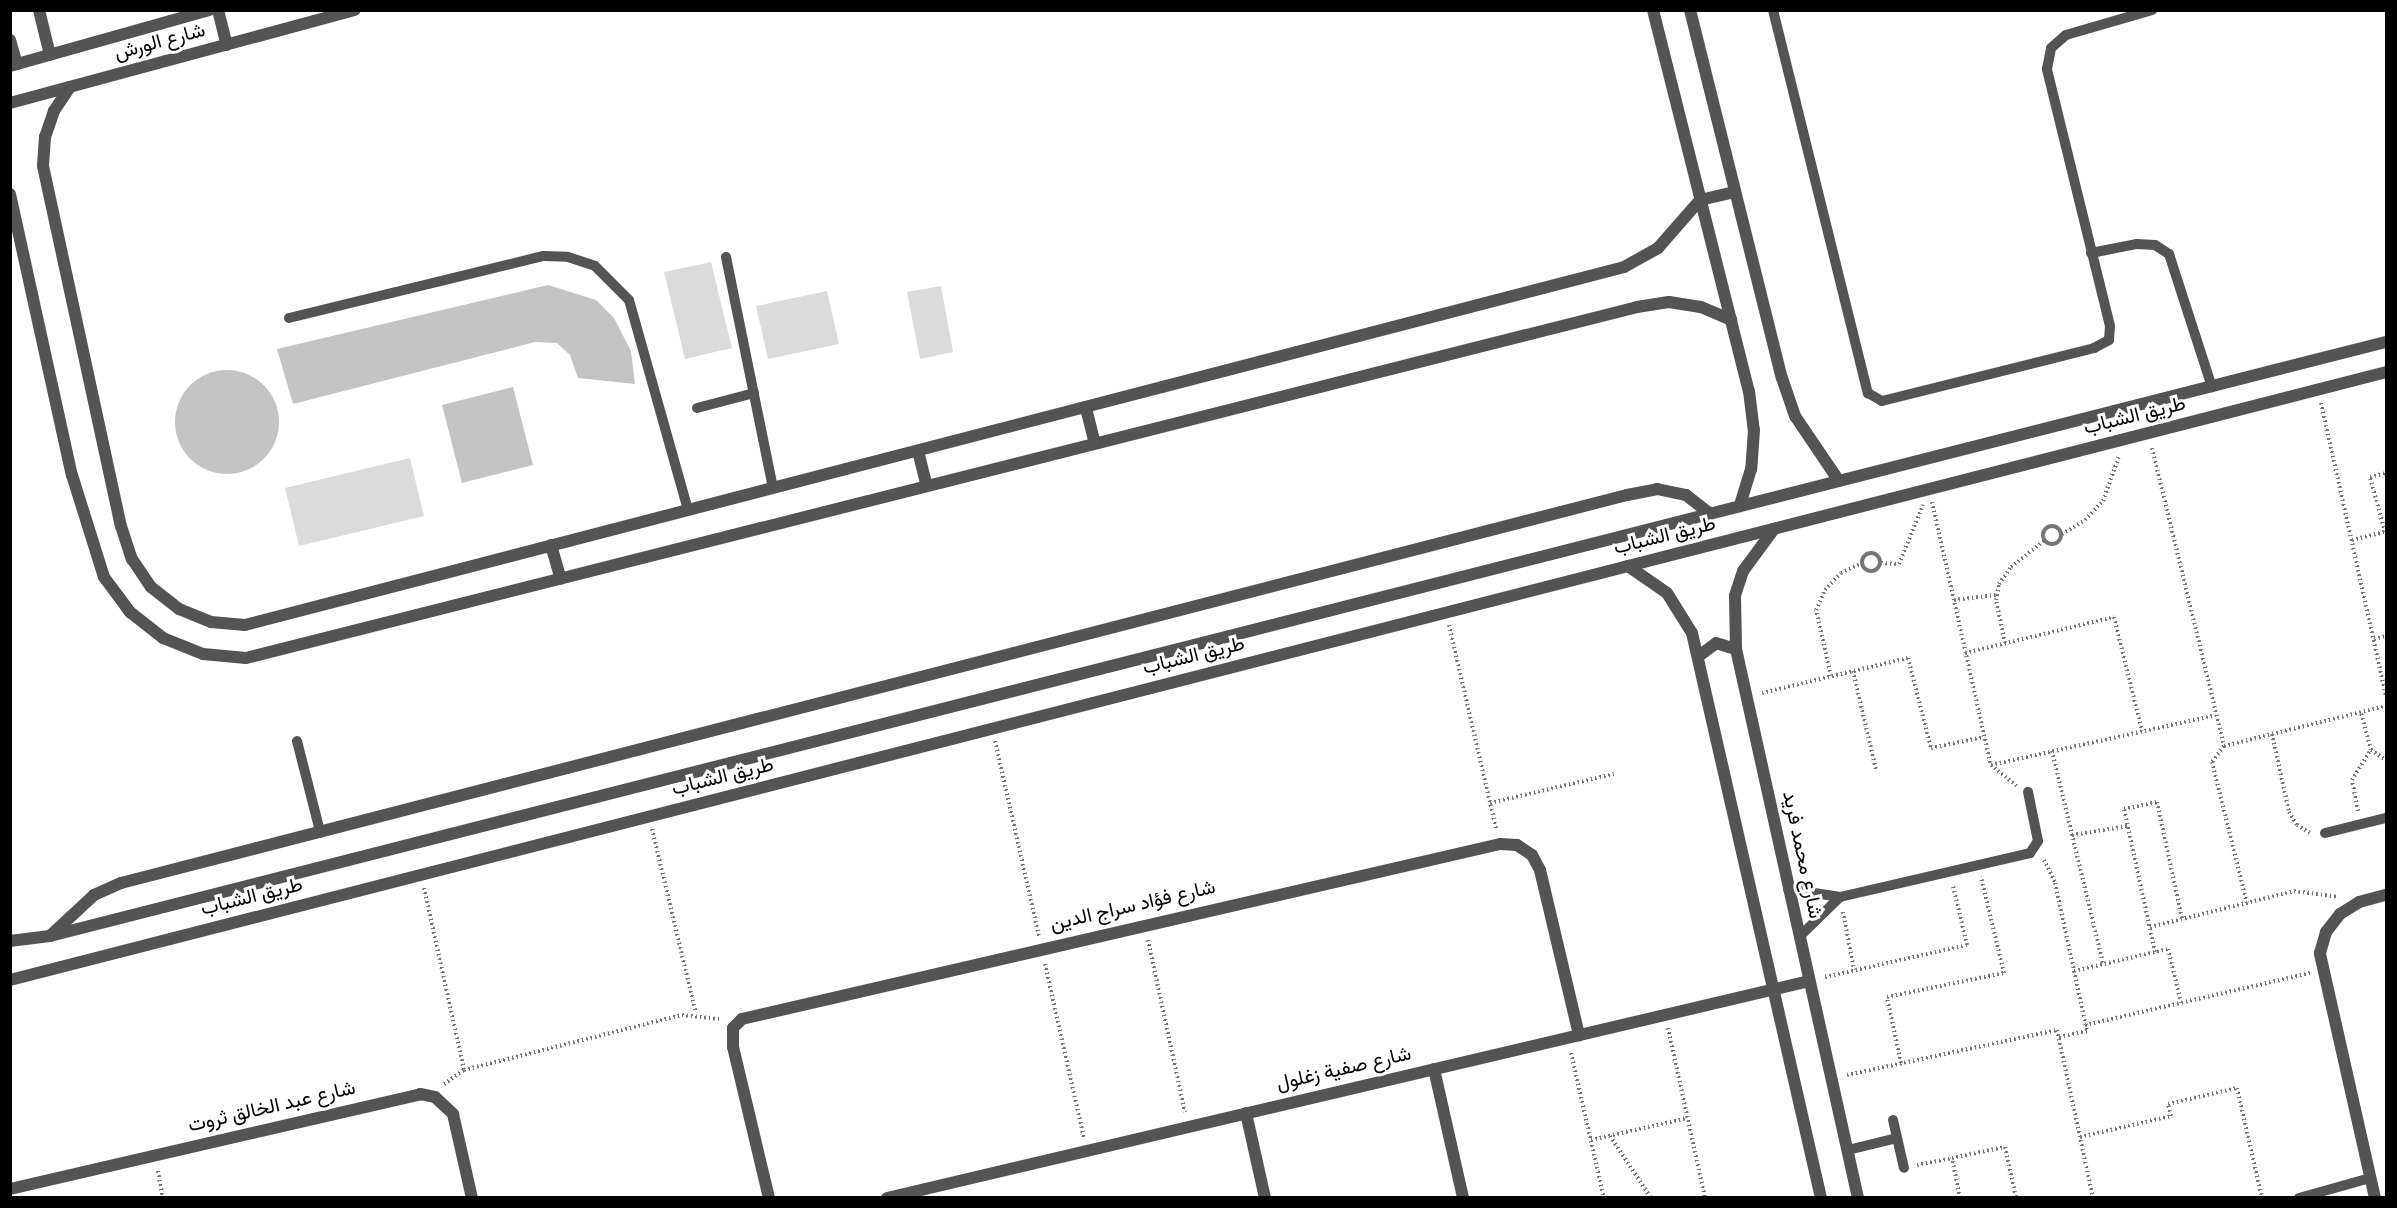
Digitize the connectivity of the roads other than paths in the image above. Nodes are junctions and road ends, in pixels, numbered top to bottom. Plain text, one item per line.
1 (39, 10) edge
2 (210, 10) edge
3 (218, 10) edge
4 (355, 10) edge
5 (1653, 10) edge
6 (1690, 10) edge
7 (1773, 10) edge
8 (2152, 10) edge
9 (10, 40) edge
10 (227, 45) junction
11 (50, 55) junction
12 (14, 65) edge
13 (70, 87) junction
14 (10, 104) edge
15 (1735, 192) junction
16 (10, 194) edge
17 (1700, 200) junction
18 (2091, 253) junction
19 (726, 257) dead end
20 (289, 318) dead end
21 (1731, 320) junction
22 (2386, 342) edge
23 (2386, 372) edge
24 (2212, 387) junction
25 (754, 393) junction
26 (697, 408) dead end
27 (1086, 408) junction
28 (1095, 443) junction
29 (918, 451) junction
30 (1839, 481) junction
31 (927, 486) junction
32 (773, 488) junction
33 (1740, 506) junction
34 (688, 510) junction
35 (1710, 514) junction
36 (1774, 529) junction
37 (551, 545) junction
38 (1628, 566) junction
39 (561, 579) junction
40 (1736, 649) junction
41 (1699, 656) junction
42 (297, 741) dead end
43 (2028, 792) road end
44 (2386, 818) edge
45 (320, 831) junction
46 (2325, 833) road end
47 (1788, 889) junction
48 (2386, 895) edge
49 (1840, 897) junction
50 (50, 936) junction
51 (1799, 938) junction
52 (10, 941) edge
53 (10, 980) edge
54 (1809, 981) junction
55 (1774, 989) junction
56 (1573, 1036) junction
57 (1434, 1069) junction
58 (1246, 1113) junction
59 (1893, 1120) dead end
60 (1897, 1138) junction
61 (1848, 1150) junction
62 (1904, 1168) road end
63 (2370, 1178) junction
64 (10, 1189) edge
65 (472, 1197) edge
66 (769, 1197) edge
67 (887, 1197) edge
68 (1265, 1197) edge
69 (1463, 1197) edge
70 (1821, 1197) edge
71 (1858, 1197) edge
72 (2299, 1197) edge
73 (2375, 1197) edge

1 - 11 street
2 - 11 street, شارع الورش
3 - 10 street
4 - 10 street, شارع الورش
5 - 17 street
6 - 15 street
7 - 18 lane
8 - 18 lane
9 - 12 street
10 - 13 street, شارع الورش
11 - 12 street, شارع الورش
13 - 14 street, شارع الورش
13 - 37 street
15 - 17 street
15 - 30 street
16 - 39 street
17 - 21 street
17 - 27 street
18 - 24 lane
19 - 25 lane
20 - 34 lane
21 - 28 street
21 - 33 street
22 - 24 street, طريق الشباب
23 - 36 street, طريق الشباب
24 - 30 street, طريق الشباب
25 - 26 lane
25 - 32 lane
27 - 28 street
27 - 29 street
28 - 31 street
29 - 31 street
29 - 32 street
30 - 33 street, طريق الشباب
31 - 39 street
32 - 34 street
33 - 35 street, طريق الشباب
34 - 37 street
35 - 45 street
35 - 50 street, طريق الشباب
36 - 38 street, طريق الشباب
36 - 40 street, شارع محمد فريد
37 - 39 street
38 - 41 street
38 - 53 street, طريق الشباب
40 - 41 street
40 - 47 street, شارع محمد فريد
41 - 55 street
42 - 45 lane
43 - 49 lane
44 - 46 lane
45 - 50 street
47 - 49 lane
47 - 51 street, شارع محمد فريد
48 - 63 street
49 - 51 lane
50 - 52 street, طريق الشباب
51 - 54 street, شارع محمد فريد
54 - 55 street, شارع صفية زغلول
54 - 61 street, شارع محمد فريد
55 - 56 street, شارع صفية زغلول
55 - 70 street
56 - 57 street, شارع صفية زغلول
56 - 66 street, شارع فؤاد سراج الدين
57 - 58 street, شارع صفية زغلول
57 - 69 street
58 - 67 street, شارع صفية زغلول
58 - 68 street
59 - 60 lane
60 - 61 lane
60 - 62 lane
61 - 71 street, شارع محمد فريد
63 - 72 lane
63 - 73 street
64 - 65 street, شارع عبد الخالق ثروت

